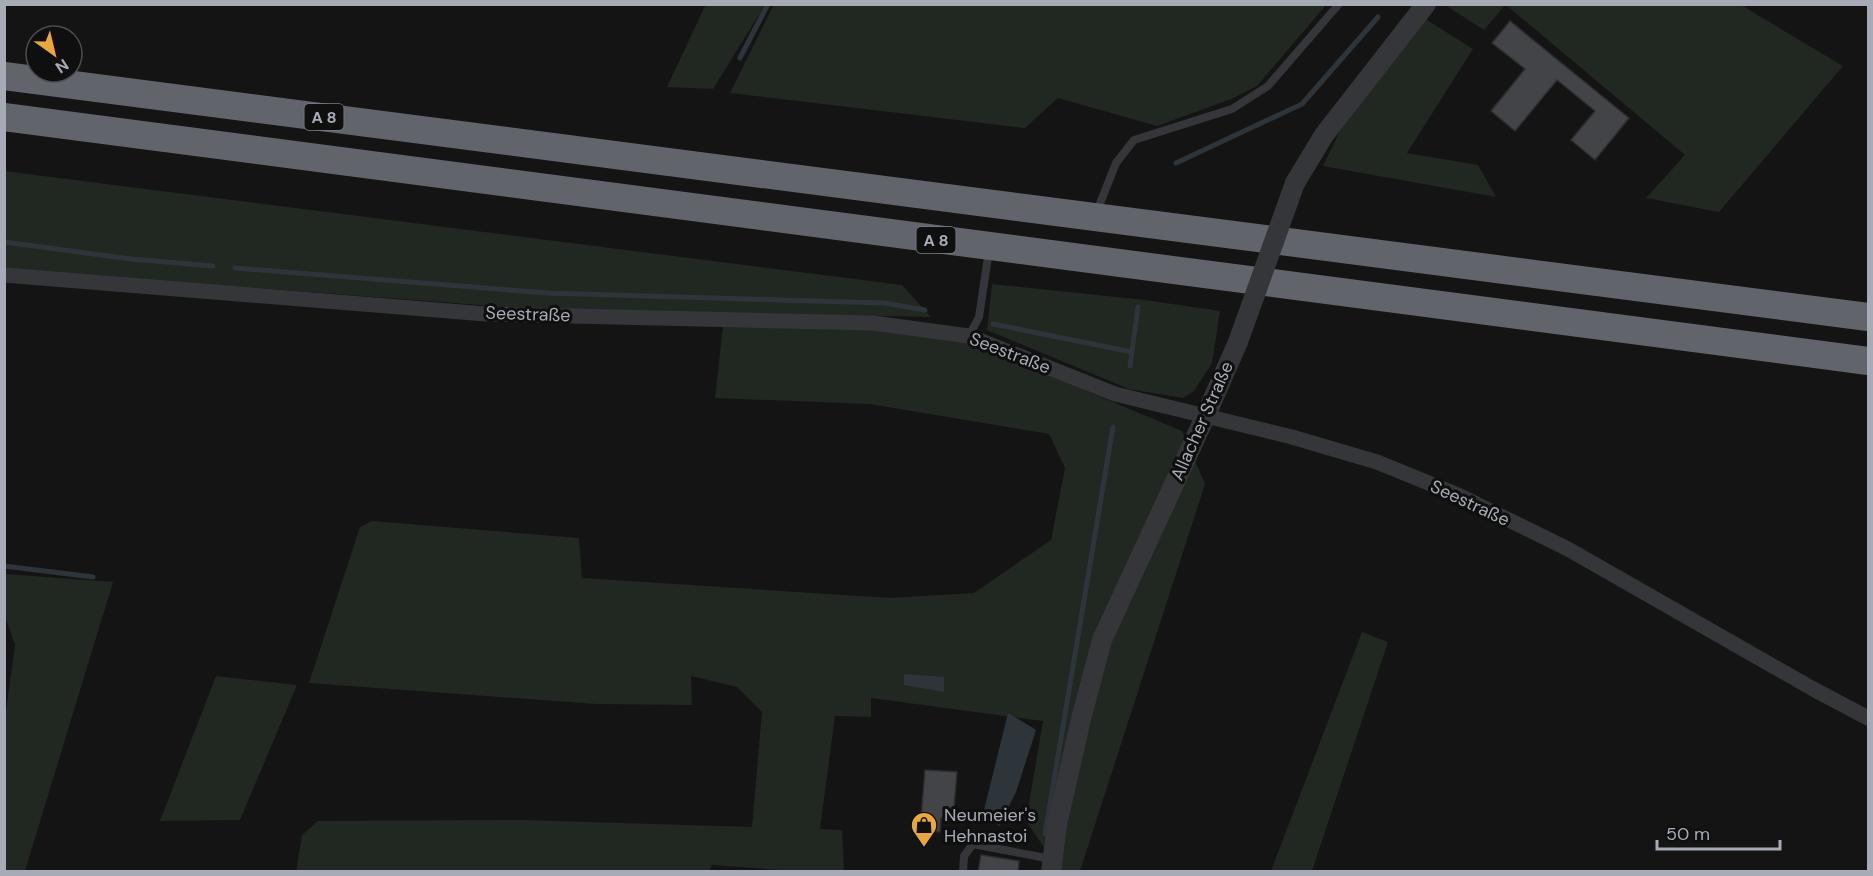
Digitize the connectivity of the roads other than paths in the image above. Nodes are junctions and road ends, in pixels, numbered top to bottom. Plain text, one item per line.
1 (1339, 4) edge
2 (1422, 6) edge
3 (4, 76) edge
4 (4, 117) edge
5 (1094, 217) junction
6 (990, 247) junction
7 (4, 275) edge
8 (1869, 317) edge
9 (969, 336) junction
10 (1869, 361) edge
11 (1206, 417) junction
12 (1869, 718) edge
13 (1052, 866) edge
14 (963, 872) edge

1 - 5 lane
2 - 11 street, Allacher Straße, bridge
3 - 5 highway, A 8
4 - 6 highway, A 8
5 - 8 highway, A 8
6 - 9 lane
6 - 10 highway, A 8
7 - 9 street, Seestraße
9 - 11 street, Seestraße
11 - 12 street, Seestraße
11 - 13 street, Allacher Straße
13 - 14 lane

